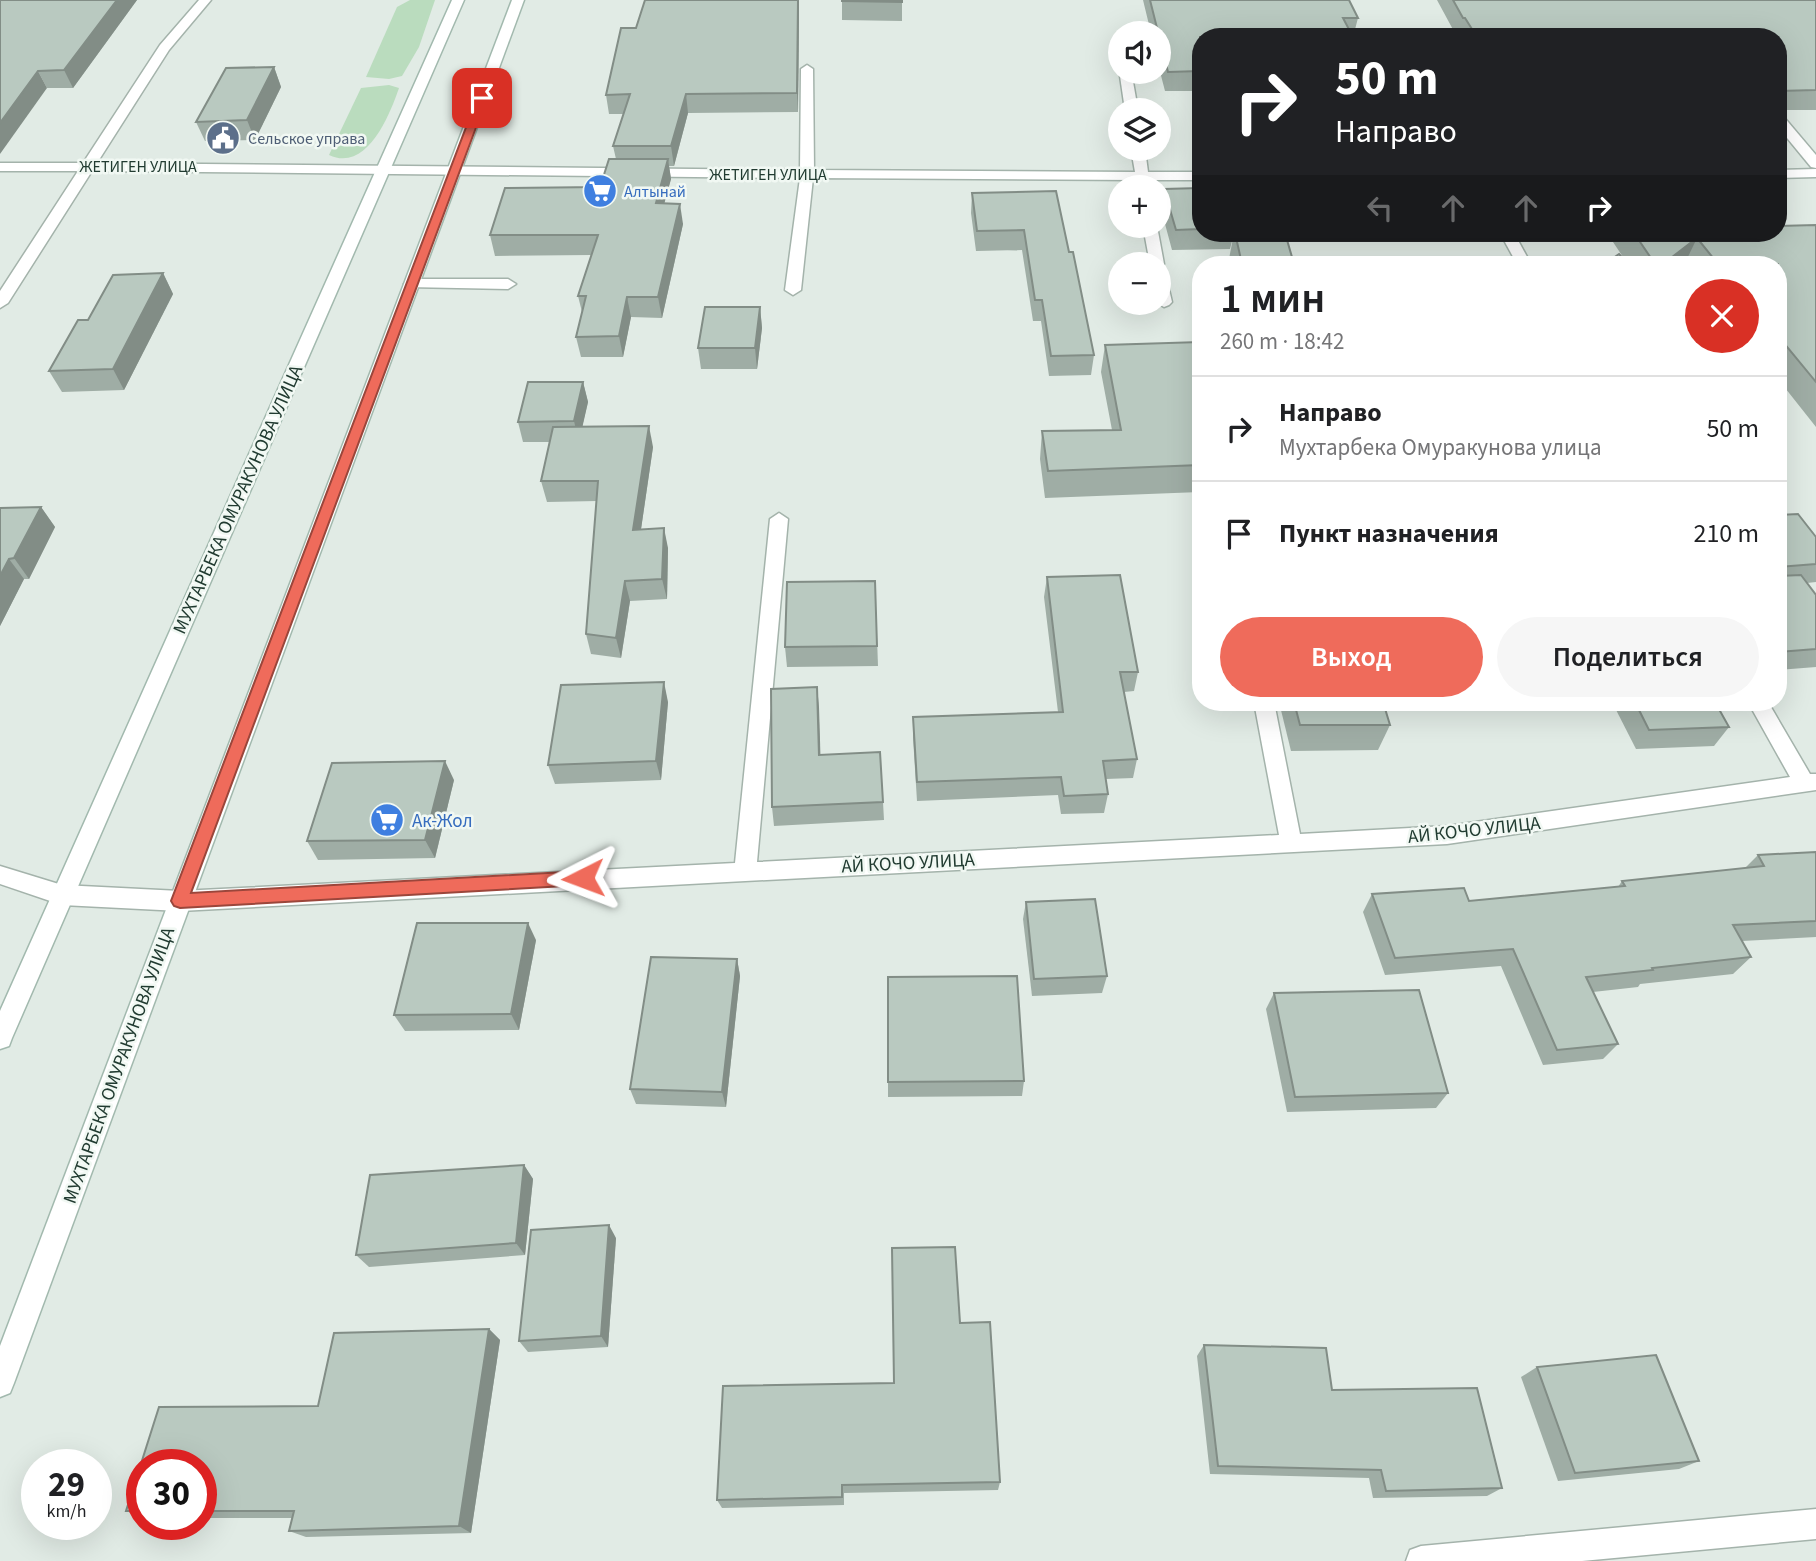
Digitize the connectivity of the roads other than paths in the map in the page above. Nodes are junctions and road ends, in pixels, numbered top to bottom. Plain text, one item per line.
1 (205, 0) edge
2 (458, 0) edge
3 (518, 0) edge
4 (807, 69) dead end
5 (1787, 130) edge
6 (1816, 164) edge
7 (88, 166) junction
8 (0, 167) edge
9 (383, 168) junction
10 (454, 172) junction
11 (1816, 173) edge
12 (807, 174) junction
13 (1787, 174) edge
14 (1192, 177) edge
15 (1171, 179) edge
16 (1108, 181) edge
17 (508, 284) dead end
18 (412, 285) junction
19 (793, 290) dead end
20 (0, 303) edge
21 (779, 519) dead end
22 (1266, 711) edge
23 (1764, 711) edge
24 (1810, 783) edge
25 (1291, 843) junction
26 (744, 869) junction
27 (0, 876) edge
28 (62, 895) junction
29 (180, 901) junction
30 (0, 1038) edge
31 (0, 1382) edge
32 (1816, 1524) edge
33 (1421, 1561) edge

1 - 7 street
2 - 9 street, МУХТАРБЕКА ОМУРАКУНОВА УЛИЦА
3 - 10 street, МУХТАРБЕКА ОМУРАКУНОВА УЛИЦА
4 - 12 street
5 - 6 street
7 - 8 street, ЖЕТИГЕН УЛИЦА
7 - 9 street, ЖЕТИГЕН УЛИЦА
7 - 20 street
9 - 10 street, ЖЕТИГЕН УЛИЦА
9 - 28 street, МУХТАРБЕКА ОМУРАКУНОВА УЛИЦА
10 - 12 street, ЖЕТИГЕН УЛИЦА
10 - 18 street, МУХТАРБЕКА ОМУРАКУНОВА УЛИЦА
11 - 13 street
12 - 16 street, ЖЕТИГЕН УЛИЦА
12 - 19 street
14 - 15 street, ЖЕТИГЕН УЛИЦА
17 - 18 street
18 - 29 street, МУХТАРБЕКА ОМУРАКУНОВА УЛИЦА
21 - 26 street
22 - 25 street
23 - 24 street
24 - 25 street, АЙ КОЧО УЛИЦА
25 - 26 street, АЙ КОЧО УЛИЦА
26 - 29 street, АЙ КОЧО УЛИЦА
27 - 28 street, АЙ КОЧО УЛИЦА
28 - 29 street, АЙ КОЧО УЛИЦА
28 - 30 street, МУХТАРБЕКА ОМУРАКУНОВА УЛИЦА
29 - 31 street, МУХТАРБЕКА ОМУРАКУНОВА УЛИЦА
32 - 33 street

